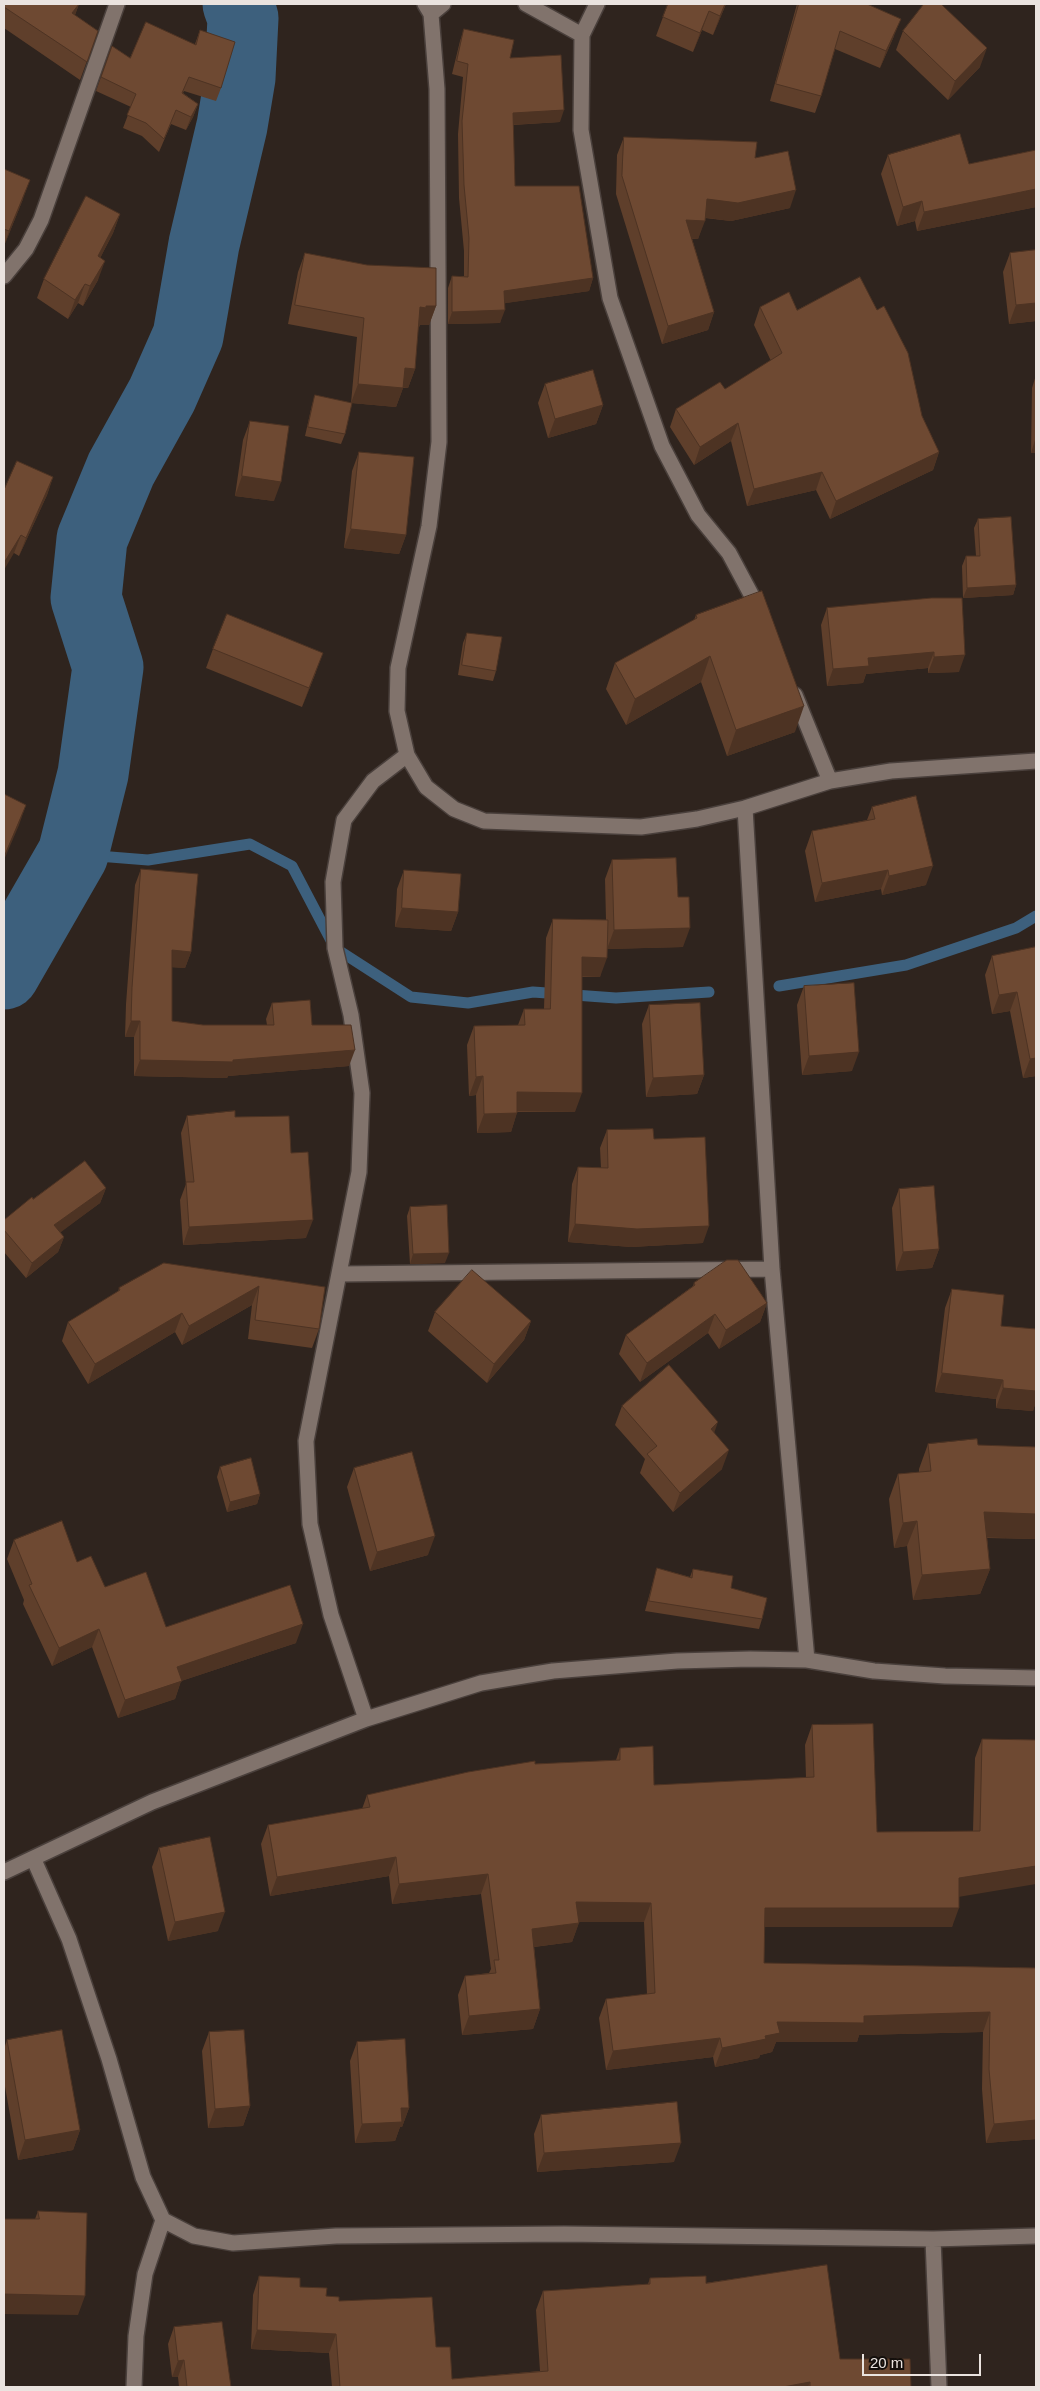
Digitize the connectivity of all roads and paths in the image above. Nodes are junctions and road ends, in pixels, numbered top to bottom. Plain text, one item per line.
1 (117, 4) edge
2 (443, 4) edge
3 (526, 4) edge
4 (597, 4) edge
5 (428, 9) edge
6 (582, 35) junction
7 (4, 276) edge
8 (767, 627) edge
9 (789, 682) edge
10 (407, 755) junction
11 (1036, 761) edge
12 (830, 781) junction
13 (745, 808) junction
14 (772, 1269) junction
15 (340, 1274) junction
16 (807, 1660) junction
17 (1036, 1678) edge
18 (366, 1719) junction
19 (34, 1860) junction
20 (4, 1872) edge
21 (163, 2220) junction
22 (1036, 2236) edge
23 (933, 2239) junction
24 (134, 2387) edge
25 (939, 2387) edge

1 - 7 street
2 - 5 street
3 - 6 street
4 - 6 street
5 - 10 street
6 - 8 street
9 - 12 street
10 - 13 street
10 - 15 street
11 - 12 street
12 - 13 street
13 - 14 street
14 - 15 street
14 - 16 street
15 - 18 street
16 - 17 street
16 - 18 street
18 - 19 street
19 - 20 street
19 - 21 street
21 - 23 street
21 - 24 street
22 - 23 street
23 - 25 street

